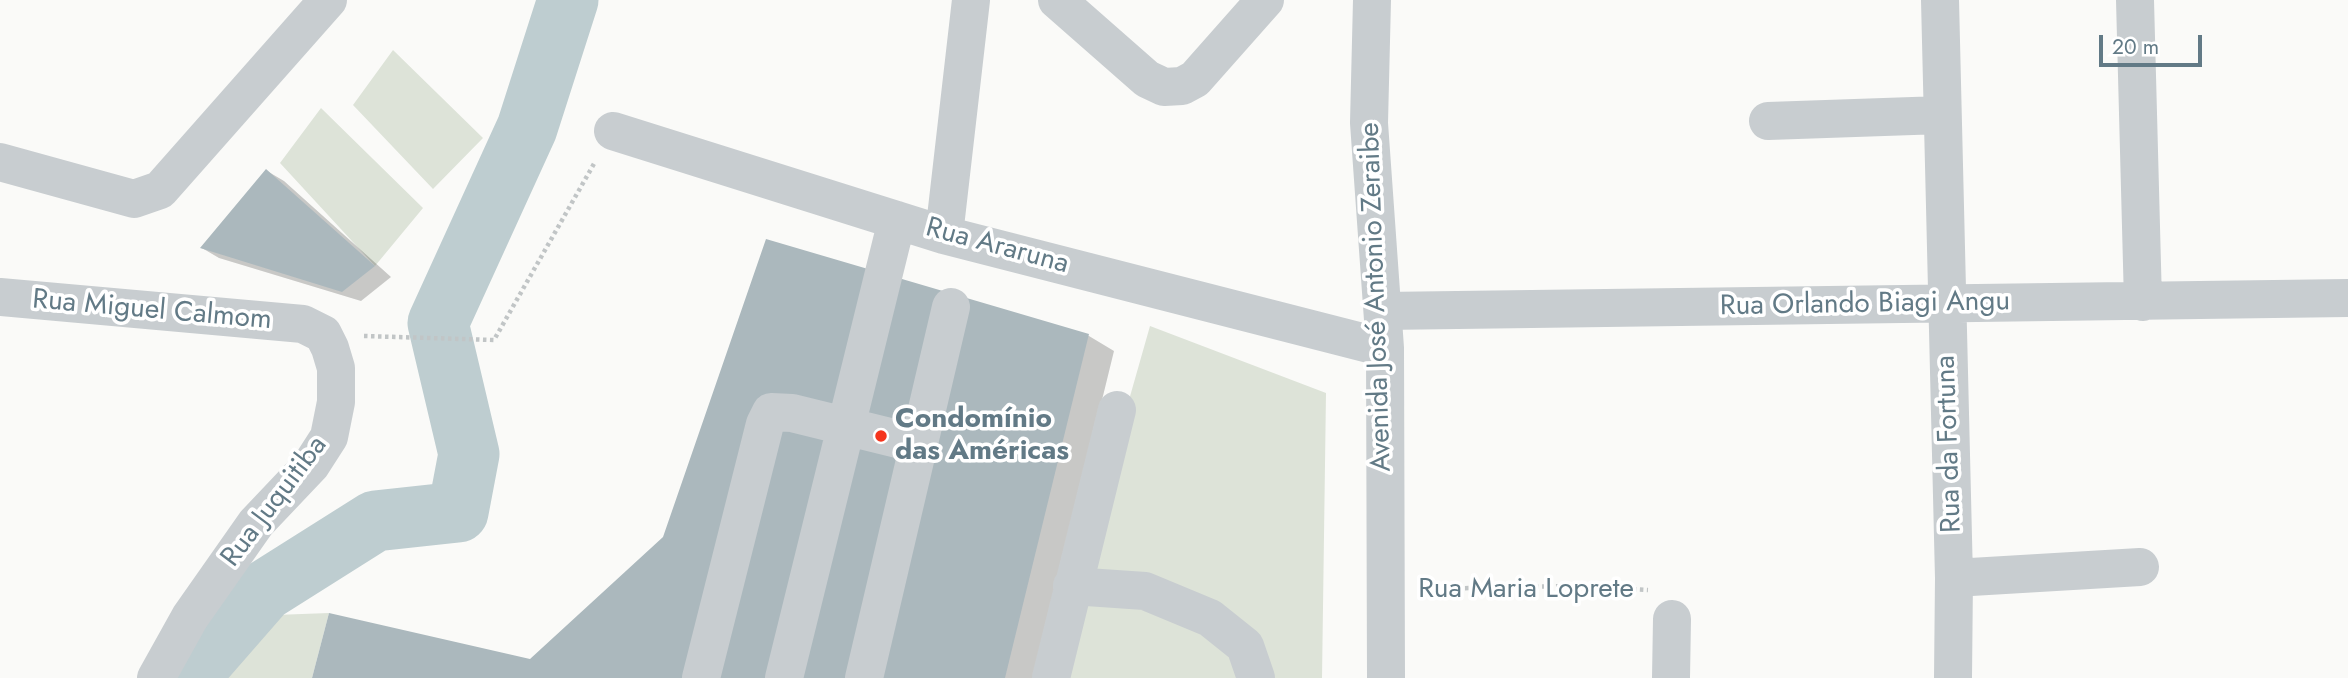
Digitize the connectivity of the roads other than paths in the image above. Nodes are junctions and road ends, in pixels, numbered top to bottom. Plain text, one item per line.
1 (328, 0) edge
2 (971, 0) edge
3 (1057, 0) edge
4 (1265, 0) edge
5 (1373, 0) edge
6 (1940, 0) edge
7 (2135, 0) edge
8 (1942, 115) junction
9 (1768, 121) dead end
10 (613, 131) road end
11 (0, 162) edge
12 (897, 220) junction
13 (944, 235) junction
14 (0, 298) edge
15 (2348, 298) edge
16 (2143, 302) junction
17 (1946, 304) junction
18 (951, 307) dead end
19 (1383, 311) junction
20 (303, 324) joint
21 (1385, 348) junction
22 (1117, 410) dead end
23 (846, 427) junction
24 (918, 444) junction
25 (2140, 566) dead end
26 (1954, 578) junction
27 (1072, 586) junction
28 (1672, 619) road end
29 (156, 678) edge
30 (701, 678) edge
31 (784, 678) edge
32 (864, 678) edge
33 (1051, 678) edge
34 (1256, 678) edge
35 (1386, 678) edge
36 (1671, 678) edge
37 (1953, 678) edge

1 - 11 street
2 - 13 street
3 - 4 street
5 - 19 street, Avenida José Antonio Zeraibe
6 - 8 street, Rua da Fortuna
7 - 16 street
8 - 9 street
8 - 17 street, Rua da Fortuna
10 - 12 street, Rua Araruna
12 - 13 street, Rua Araruna
12 - 23 street
13 - 21 street, Rua Araruna
14 - 20 street, Rua Miguel Calmom
15 - 16 street, Rua Orlando Biagi Angu
16 - 17 street, Rua Orlando Biagi Angu
17 - 19 street, Rua Orlando Biagi Angu
17 - 26 street, Rua da Fortuna
18 - 24 street
19 - 21 street, Avenida José Antonio Zeraibe
20 - 29 street, Rua Juquitiba
21 - 35 street, Avenida José Antonio Zeraibe
22 - 27 street
23 - 24 street
23 - 30 street
23 - 31 street
24 - 32 street
25 - 26 street
26 - 37 street, Rua da Fortuna
27 - 33 street
27 - 34 street
28 - 36 street, Rua Maria Loprete

